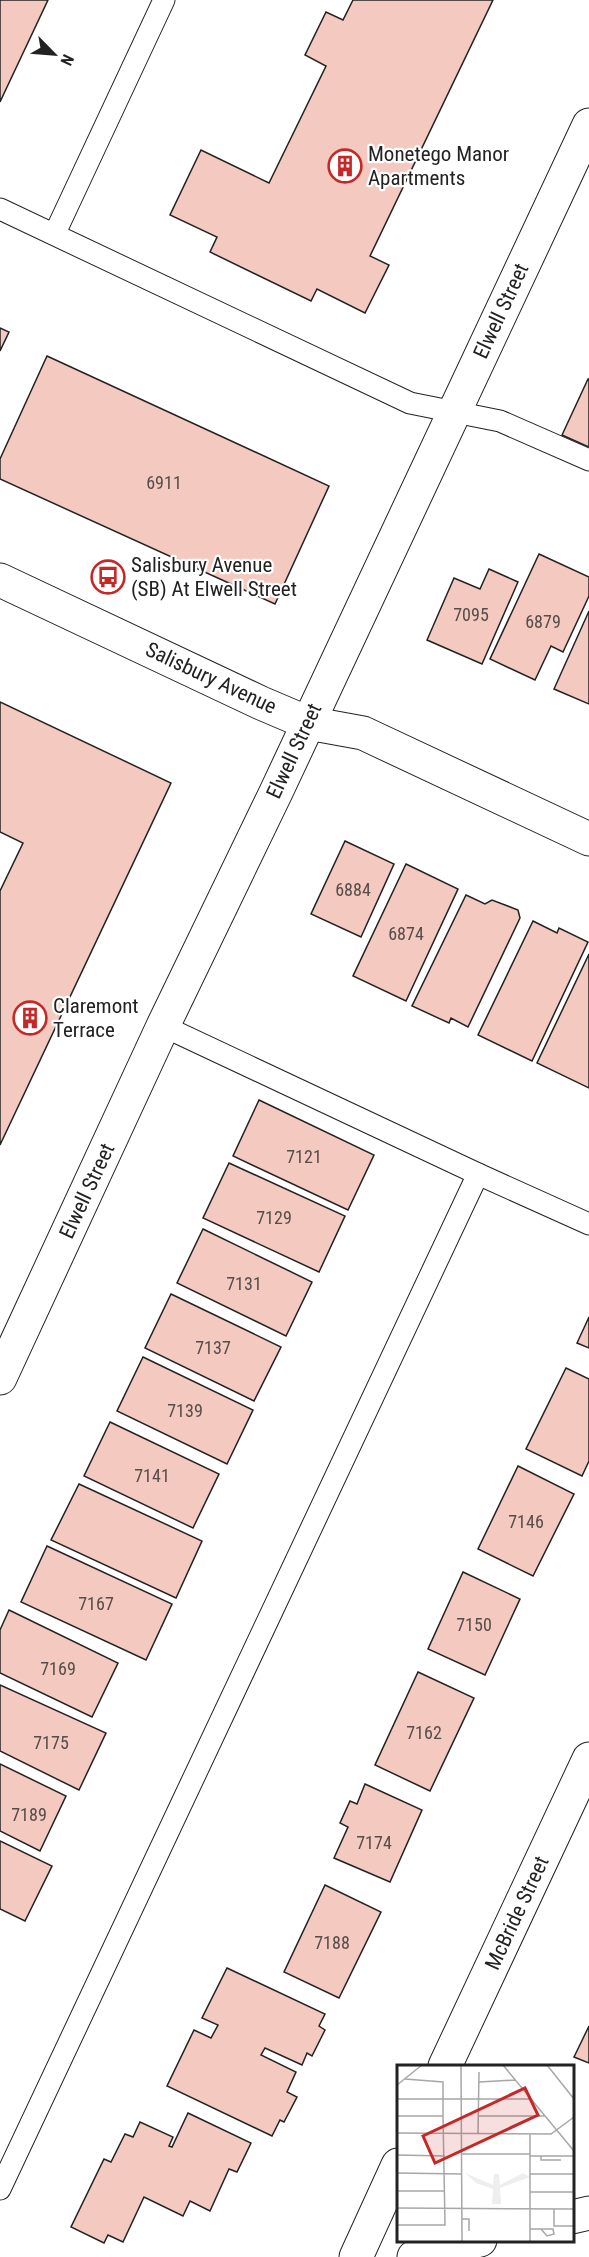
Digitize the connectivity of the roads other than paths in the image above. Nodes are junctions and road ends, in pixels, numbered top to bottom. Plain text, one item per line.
1 (164, 0) edge
2 (589, 125) edge
3 (0, 209) edge
4 (55, 233) junction
5 (453, 412) junction
6 (589, 460) edge
7 (0, 580) edge
8 (308, 723) junction
9 (589, 839) edge
10 (163, 1026) junction
11 (478, 1174) junction
12 (589, 1224) edge
13 (0, 1378) edge
14 (589, 1759) edge
15 (446, 2065) edge
16 (397, 2169) edge
17 (0, 2189) edge
18 (589, 2213) edge
19 (574, 2217) edge
20 (476, 2242) edge
21 (356, 2257) edge
22 (414, 2257) edge

1 - 4 lane
2 - 5 street, Elwell Street
3 - 4 lane
4 - 5 lane
5 - 6 lane
5 - 8 street, Elwell Street
7 - 8 street, Salisbury Avenue
8 - 9 street, Salisbury Avenue
8 - 10 street, Elwell Street
10 - 11 lane
10 - 13 street, Elwell Street
11 - 12 lane
11 - 17 lane
14 - 15 street, McBride Street
16 - 21 street
18 - 19 street
20 - 22 street

